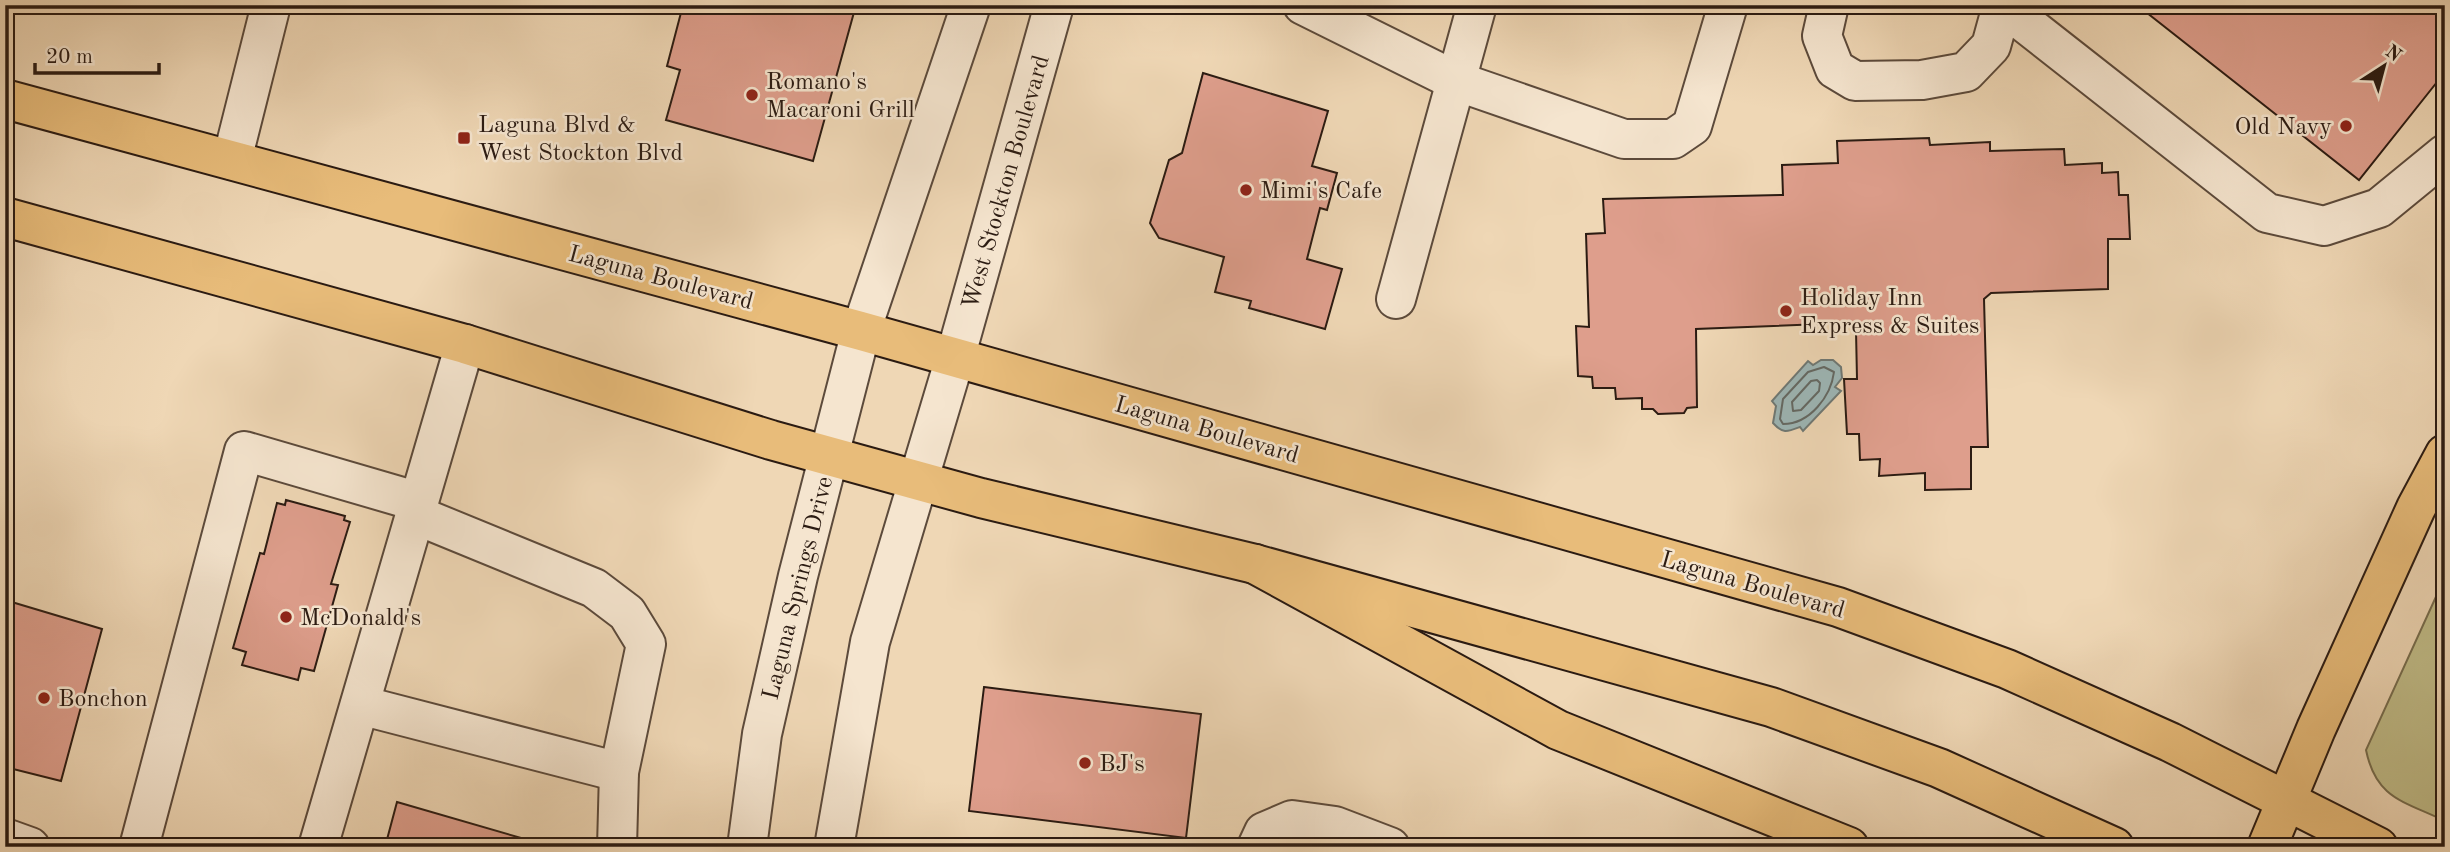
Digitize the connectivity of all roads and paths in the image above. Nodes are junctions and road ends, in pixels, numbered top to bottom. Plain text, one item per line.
1 (271, 5) edge
2 (971, 5) edge
3 (1054, 5) edge
4 (1303, 5) edge
5 (1477, 5) edge
6 (1728, 5) edge
7 (1829, 5) edge
8 (2002, 6) edge
9 (1456, 81) junction
10 (5, 99) edge
11 (2445, 154) edge
12 (232, 160) junction
13 (5, 217) edge
14 (1396, 299) dead end
15 (861, 331) junction
16 (465, 344) junction
17 (955, 358) junction
18 (2445, 454) edge
19 (829, 456) junction
20 (918, 480) junction
21 (418, 509) junction
22 (1255, 564) junction
23 (360, 705) junction
24 (619, 772) junction
25 (2285, 799) junction
26 (5, 838) edge
27 (30, 847) edge
28 (139, 847) edge
29 (318, 847) edge
30 (617, 847) edge
31 (747, 847) edge
32 (834, 847) edge
33 (1257, 847) edge
34 (1390, 847) edge
35 (1849, 847) edge
36 (2114, 847) edge
37 (2267, 847) edge
38 (2378, 847) edge

1 - 12 street
2 - 15 street
3 - 17 street, West Stockton Boulevard
4 - 9 street
5 - 9 street
6 - 9 street
7 - 8 street
8 - 11 street
9 - 14 street
10 - 12 main road, Laguna Boulevard
12 - 15 main road, Laguna Boulevard
13 - 16 main road
15 - 17 main road, Laguna Boulevard
15 - 19 street, Laguna Springs Drive
16 - 19 main road
16 - 21 street
17 - 20 street
17 - 25 main road, Laguna Boulevard
18 - 25 main road
19 - 20 main road
19 - 31 street, Laguna Springs Drive
20 - 22 main road
20 - 32 street
21 - 23 street
21 - 24 street
21 - 28 street
22 - 35 main road
22 - 36 main road
23 - 24 street
23 - 29 street
24 - 30 street
25 - 37 main road
25 - 38 main road, Laguna Boulevard
26 - 27 street
33 - 34 street

